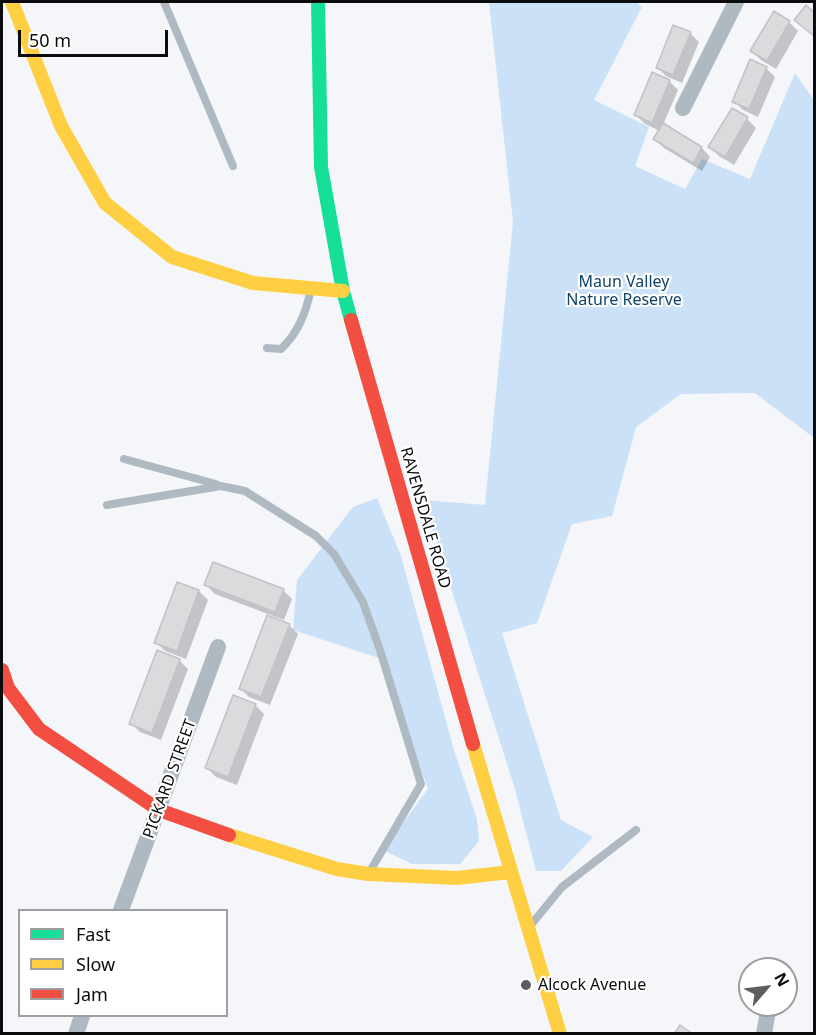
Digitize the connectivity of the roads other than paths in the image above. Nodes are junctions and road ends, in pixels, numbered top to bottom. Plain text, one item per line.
1 (12, 2) edge
2 (164, 2) edge
3 (318, 2) edge
4 (736, 2) edge
5 (683, 108) dead end
6 (233, 166) dead end
7 (311, 288) junction
8 (343, 291) junction
9 (267, 348) dead end
10 (124, 459) dead end
11 (221, 486) junction
12 (107, 505) dead end
13 (218, 647) dead end
14 (2, 670) edge
15 (159, 810) junction
16 (636, 830) dead end
17 (510, 872) junction
18 (368, 874) junction
19 (121, 909) edge
20 (528, 929) junction
21 (82, 1017) edge
22 (767, 1017) edge
23 (76, 1034) edge
24 (560, 1034) edge
25 (764, 1034) edge

1 - 7 street
2 - 6 lane
3 - 8 street, RAVENSDALE ROAD
4 - 5 street
7 - 8 street
7 - 9 lane
8 - 17 street, RAVENSDALE ROAD
10 - 11 lane
11 - 12 lane
11 - 18 lane
13 - 15 street, PICKARD STREET
14 - 15 street
15 - 18 street
15 - 19 street, PICKARD STREET
16 - 20 lane
17 - 18 street
17 - 20 street, RAVENSDALE ROAD
20 - 24 street, RAVENSDALE ROAD
21 - 23 street
22 - 25 street

